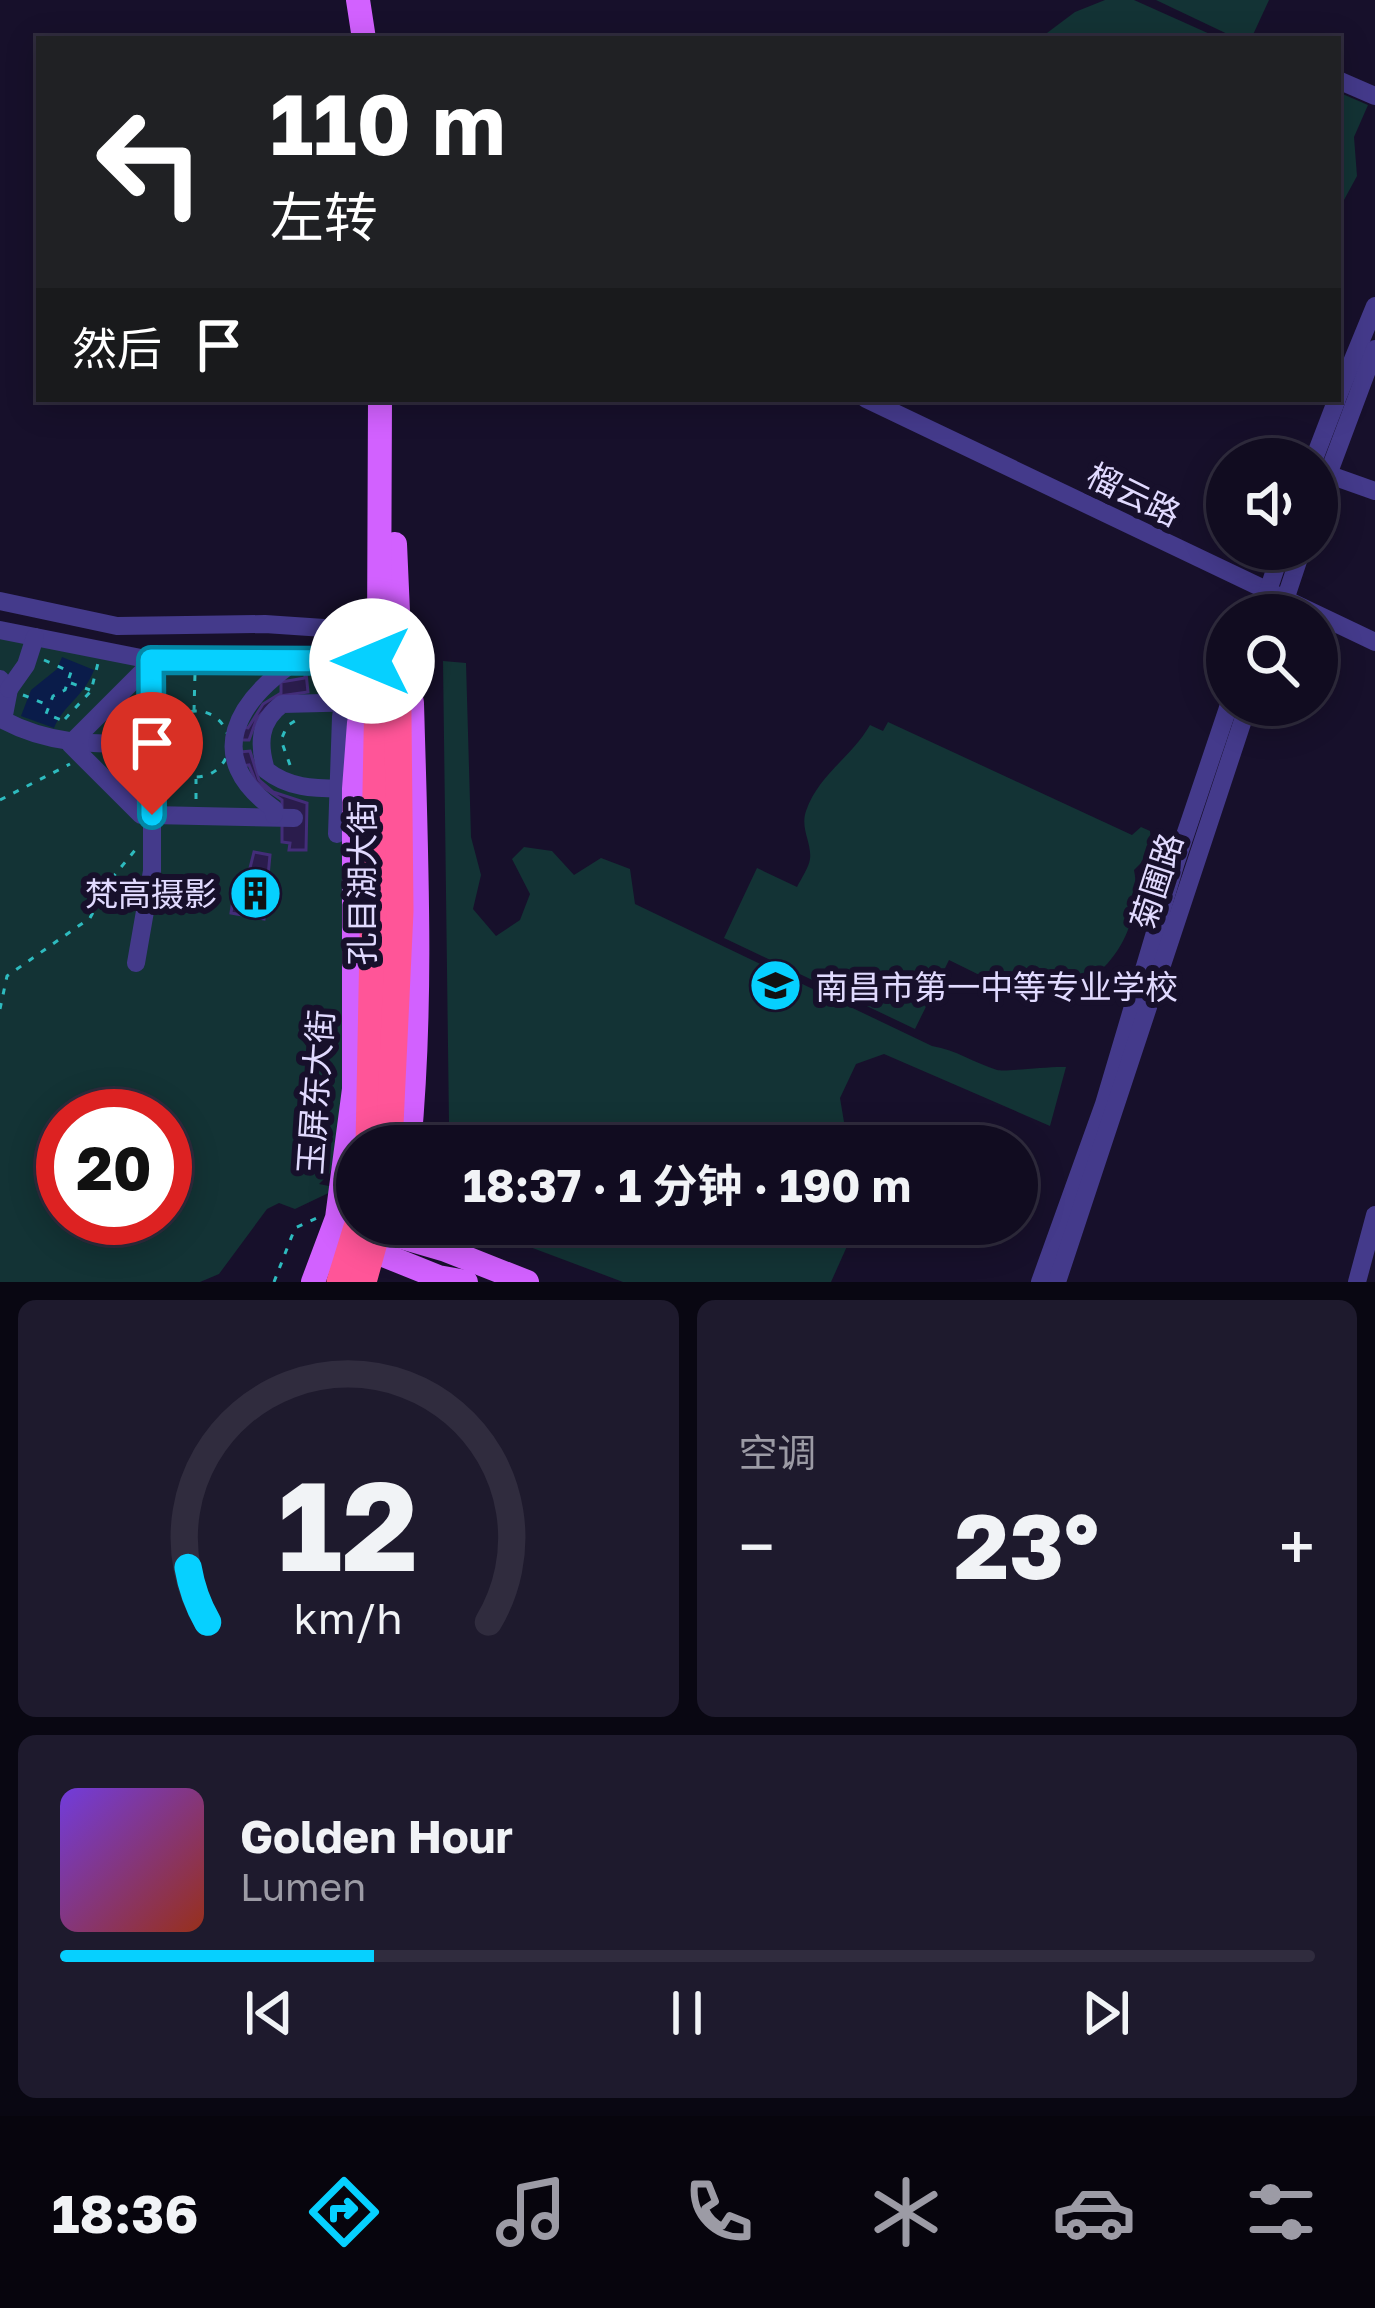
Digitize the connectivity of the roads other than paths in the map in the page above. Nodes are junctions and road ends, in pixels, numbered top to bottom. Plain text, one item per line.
1 (358, 0) edge
2 (369, 0) edge
3 (364, 36) edge
4 (374, 36) edge
5 (1341, 81) edge
6 (1375, 96) edge
7 (1375, 306) edge
8 (1373, 354) edge
9 (1341, 388) edge
10 (380, 402) edge
11 (393, 402) edge
12 (851, 402) edge
13 (872, 402) edge
14 (1336, 402) edge
15 (1327, 438) edge
16 (1333, 438) edge
17 (1338, 474) edge
18 (1375, 491) edge
19 (1249, 594) edge
20 (1250, 594) edge
21 (0, 602) edge
22 (0, 630) edge
23 (1338, 630) edge
24 (35, 637) junction
25 (1338, 638) edge
26 (1375, 643) edge
27 (378, 650) junction
28 (1375, 656) edge
29 (297, 660) junction
30 (151, 661) junction
31 (5, 684) edge
32 (354, 701) junction
33 (2, 720) edge
34 (1222, 726) edge
35 (1241, 726) edge
36 (152, 744) junction
37 (69, 747) junction
38 (346, 788) junction
39 (153, 822) junction
40 (337, 834) dead end
41 (136, 963) dead end
42 (352, 1125) edge
43 (369, 1125) edge
44 (390, 1125) edge
45 (411, 1125) edge
46 (1375, 1214) edge
47 (336, 1241) edge
48 (344, 1245) edge
49 (389, 1245) edge
50 (313, 1282) edge
51 (340, 1282) edge
52 (363, 1282) edge
53 (466, 1282) edge
54 (527, 1282) edge
55 (1040, 1282) edge
56 (1057, 1282) edge
57 (1357, 1282) edge

1 - 3 main road
2 - 4 main road
5 - 6 street
7 - 9 street
8 - 16 street
10 - 27 main road, 玉屏东大街
11 - 27 main road, 玉屏东大街
12 - 19 street, 榴云路
13 - 20 street, 榴云路
14 - 15 street
17 - 18 street
21 - 27 street
22 - 24 street
23 - 26 street, 榴云路
24 - 30 street
24 - 31 street
25 - 28 street
27 - 29 street
27 - 32 main road, 玉屏东大街
27 - 43 highway, 孔目湖大街
27 - 44 highway, 孔目湖大街
27 - 45 main road, 玉屏东大街
29 - 30 street
29 - 39 street
30 - 36 street
30 - 37 street
31 - 33 street
32 - 38 main road, 玉屏东大街
32 - 38 street
33 - 37 street
34 - 55 street, 菊圃路
35 - 56 street, 菊圃路
36 - 37 street
36 - 39 street
37 - 39 street
38 - 40 street
38 - 42 main road, 玉屏东大街
39 - 41 street
46 - 57 street
47 - 50 main road, 玉屏东大街
48 - 51 highway, bridge
49 - 52 highway, bridge
49 - 53 main road
49 - 54 main road

